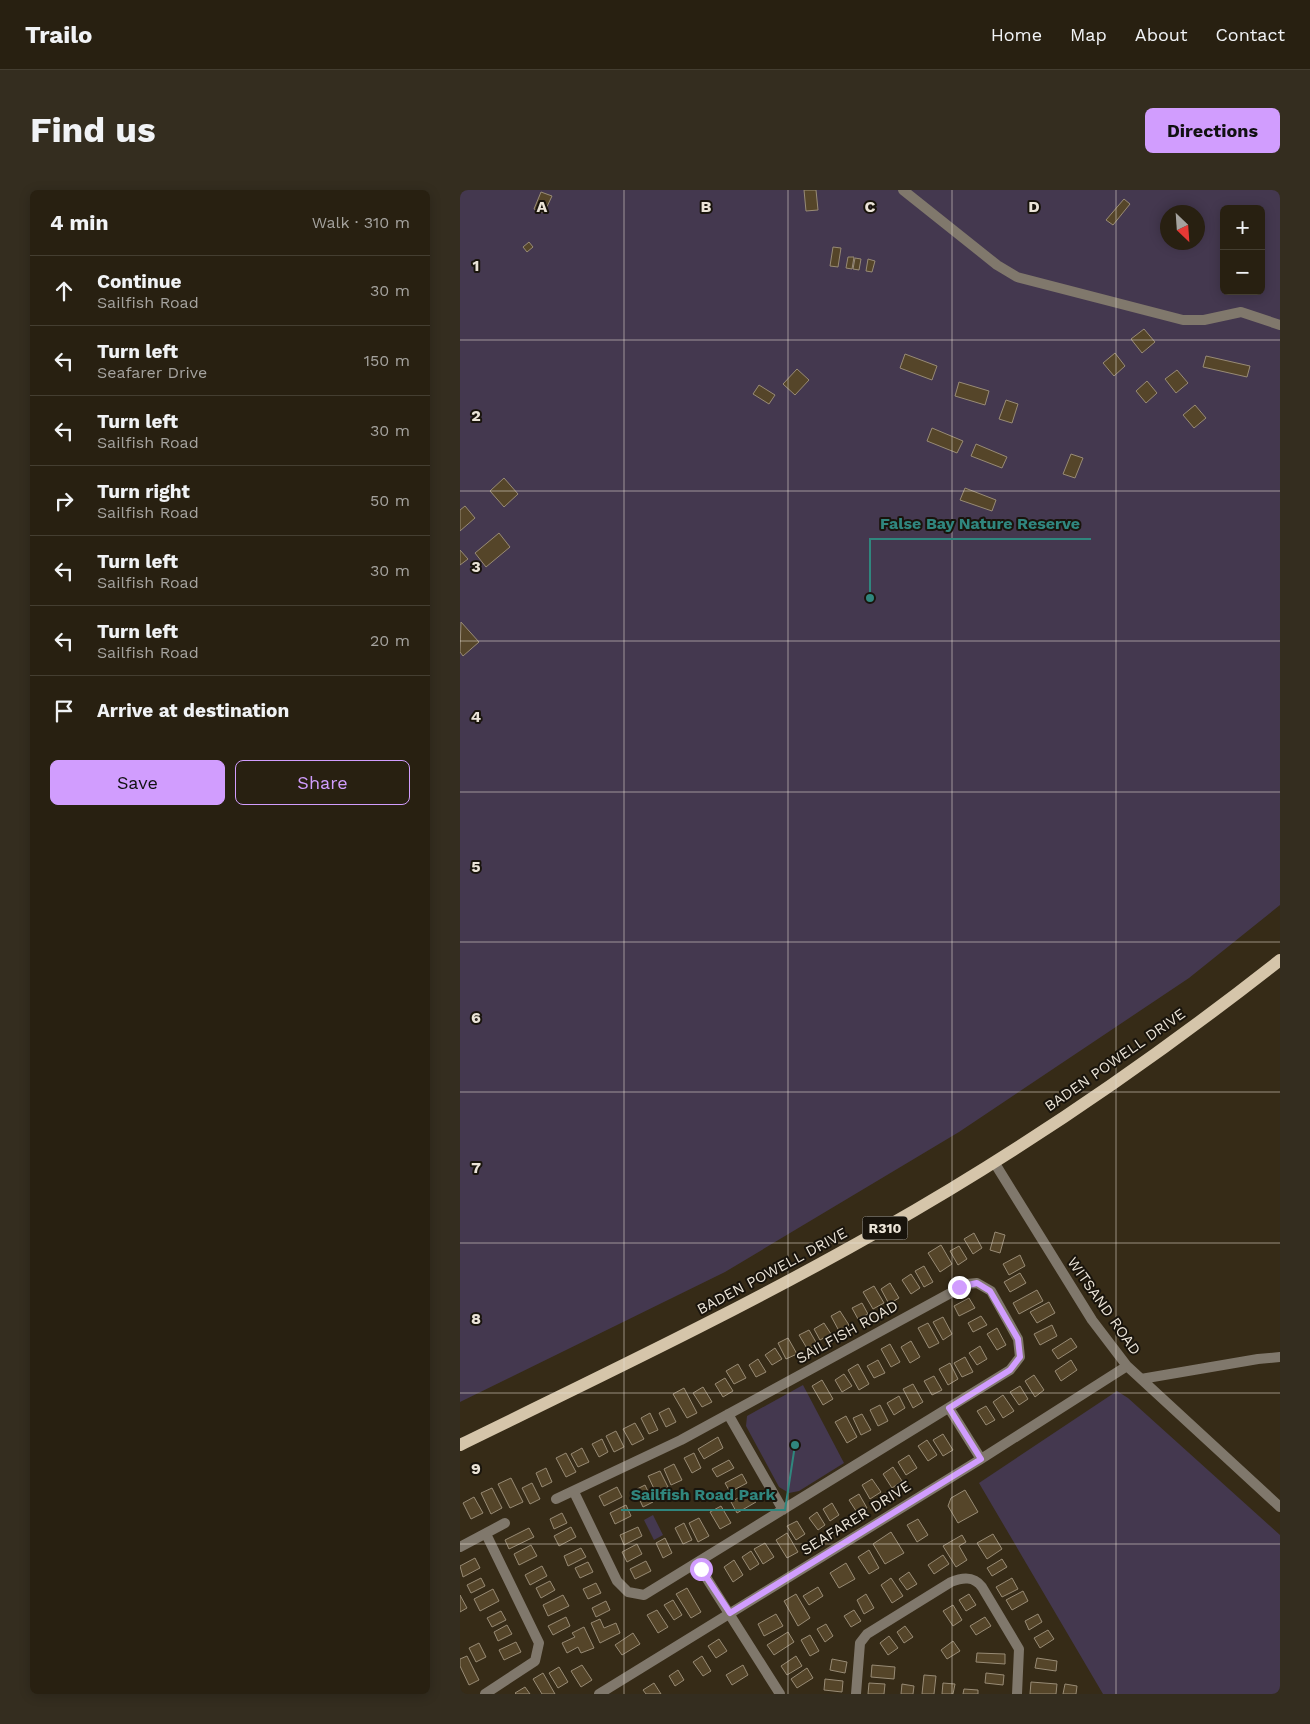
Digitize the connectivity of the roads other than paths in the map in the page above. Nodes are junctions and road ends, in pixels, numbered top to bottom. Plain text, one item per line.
1 (903, 190) edge
2 (1280, 325) edge
3 (1280, 960) edge
4 (994, 1162) junction
5 (1280, 1357) edge
6 (1127, 1366) junction
7 (1141, 1379) junction
8 (949, 1408) junction
9 (728, 1414) junction
10 (460, 1445) edge
11 (981, 1459) junction
12 (574, 1492) junction
13 (556, 1499) dead end
14 (1280, 1507) edge
15 (783, 1510) junction
16 (505, 1524) dead end
17 (486, 1534) junction
18 (460, 1547) edge
19 (697, 1563) junction
20 (730, 1613) junction
21 (486, 1694) edge
22 (599, 1694) edge
23 (780, 1694) edge
24 (856, 1694) edge
25 (1018, 1694) edge

1 - 2 street
3 - 4 main road, BADEN POWELL DRIVE / R310
4 - 6 street, WITSAND ROAD
4 - 10 main road, BADEN POWELL DRIVE / R310
5 - 7 street
6 - 7 street, WITSAND ROAD
6 - 11 street, SEAFARER DRIVE
7 - 14 street, WITSAND ROAD
8 - 9 street, SAILFISH ROAD
8 - 11 street
8 - 15 street, SAILFISH ROAD
9 - 12 street, SAILFISH ROAD
9 - 15 street
11 - 20 street, SEAFARER DRIVE
12 - 13 street, SAILFISH ROAD
12 - 19 street, SAILFISH ROAD
15 - 19 street, SAILFISH ROAD
16 - 17 street
17 - 18 street
17 - 21 street
19 - 20 street
20 - 22 street, SEAFARER DRIVE
20 - 23 street
24 - 25 street

